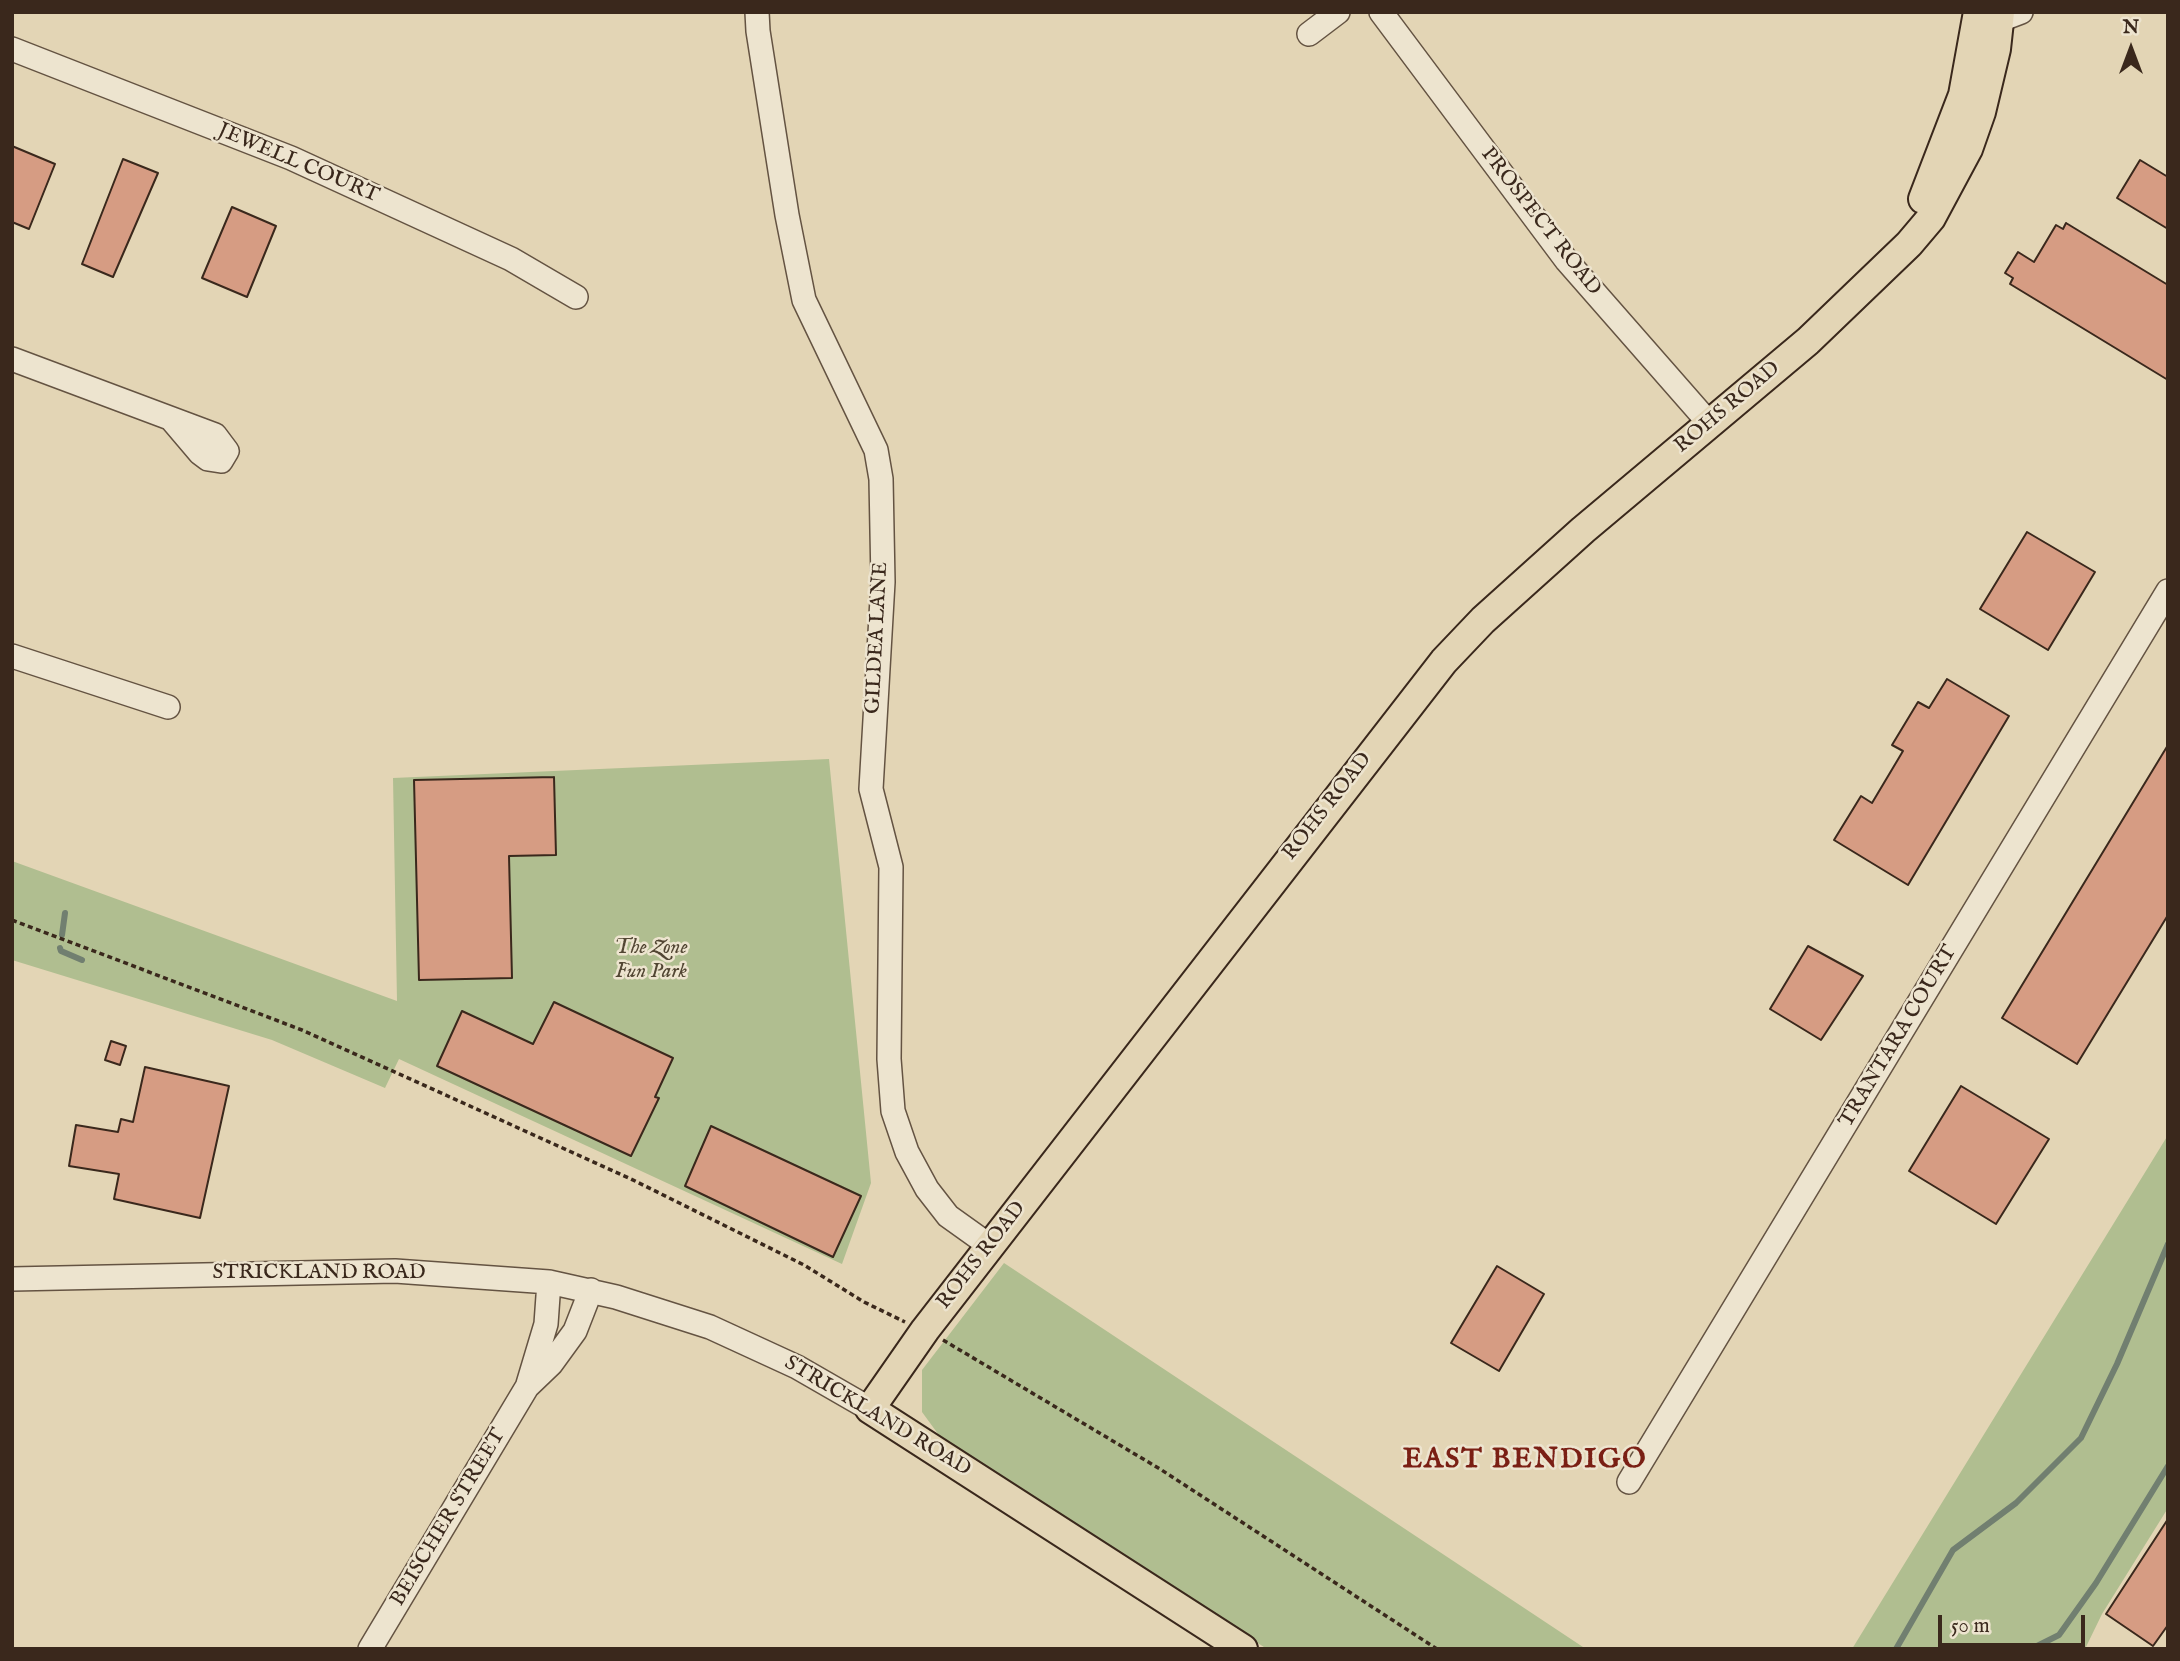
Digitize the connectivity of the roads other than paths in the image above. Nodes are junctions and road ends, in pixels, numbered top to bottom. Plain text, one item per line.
1 (757, 12) edge
2 (1338, 12) edge
3 (1381, 12) edge
4 (2000, 14) edge
5 (1309, 34) dead end
6 (12, 49) edge
7 (576, 297) dead end
8 (12, 359) edge
9 (172, 420) dead end
10 (1709, 423) junction
11 (2168, 591) edge
12 (12, 656) edge
13 (168, 706) dead end
14 (989, 1246) junction
15 (12, 1279) edge
16 (549, 1282) junction
17 (591, 1290) junction
18 (527, 1387) junction
19 (870, 1409) junction
20 (1629, 1482) dead end
21 (370, 1649) edge
22 (1243, 1649) edge

1 - 14 street, GILDEA LANE
2 - 5 street
3 - 10 street, PROSPECT ROAD
4 - 10 main road, ROHS ROAD
6 - 7 street, JEWELL COURT
8 - 9 street
10 - 14 main road, ROHS ROAD
11 - 20 street, TRANTARA COURT
12 - 13 street
14 - 19 main road, ROHS ROAD
15 - 16 street, STRICKLAND ROAD
16 - 17 street, STRICKLAND ROAD
16 - 18 street, BEISCHER STREET
17 - 18 street, BEISCHER STREET
17 - 19 street, STRICKLAND ROAD
18 - 21 street, BEISCHER STREET
19 - 22 main road, STRICKLAND ROAD

